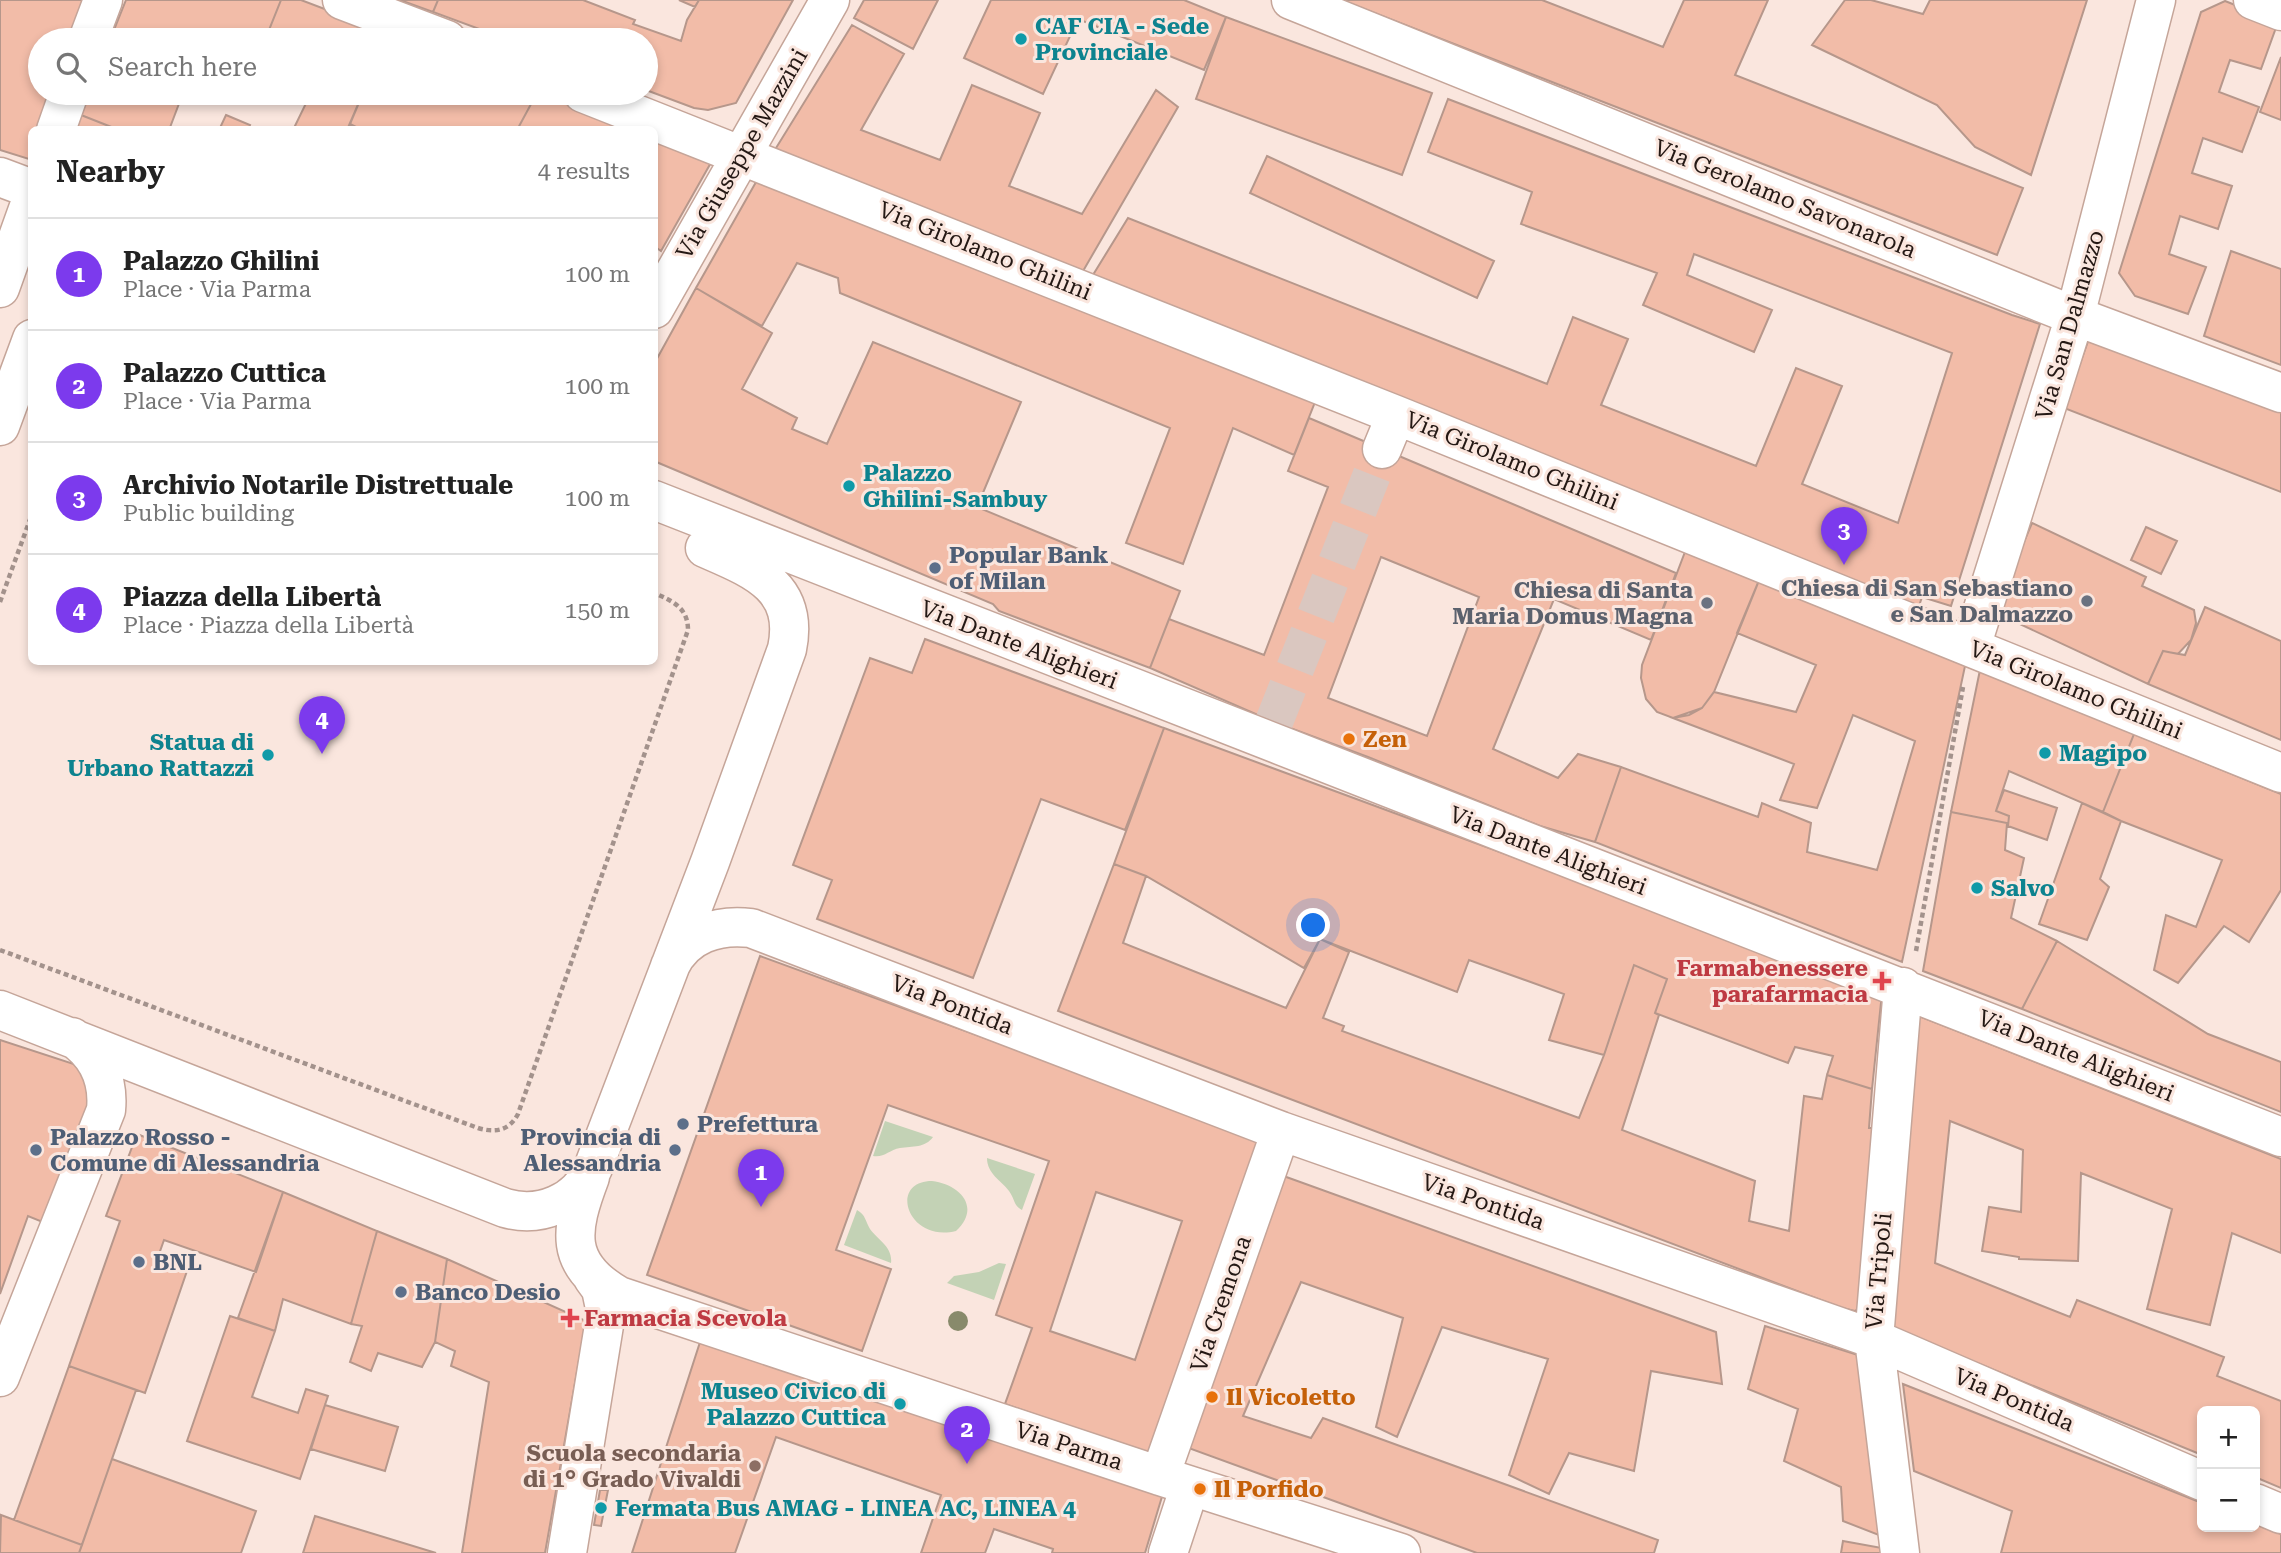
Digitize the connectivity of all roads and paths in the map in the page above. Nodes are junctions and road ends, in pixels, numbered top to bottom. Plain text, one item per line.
1 (103, 0) edge
2 (342, 0) edge
3 (830, 0) edge
4 (1291, 0) edge
5 (2156, 0) edge
6 (2253, 0) edge
7 (2281, 11) edge
8 (92, 28) edge
9 (416, 28) edge
10 (65, 105) edge
11 (614, 105) edge
12 (57, 126) edge
13 (741, 154) junction
14 (0, 177) edge
15 (28, 188) edge
16 (28, 209) edge
17 (0, 288) edge
18 (658, 302) edge
19 (2076, 316) junction
20 (28, 350) edge
21 (2281, 393) edge
22 (0, 426) edge
23 (658, 502) edge
24 (28, 525) edge
25 (658, 528) edge
26 (658, 595) edge
27 (0, 602) edge
28 (1971, 647) junction
29 (2281, 773) edge
30 (0, 950) edge
31 (670, 966) junction
32 (1903, 987) junction
33 (0, 1010) edge
34 (66, 1035) junction
35 (1281, 1131) junction
36 (2281, 1137) edge
37 (593, 1168) junction
38 (606, 1287) junction
39 (1874, 1339) junction
40 (0, 1377) edge
41 (2197, 1478) edge
42 (1175, 1481) junction
43 (2260, 1505) edge
44 (2281, 1514) edge
45 (567, 1553) edge
46 (1168, 1553) edge
47 (1401, 1553) edge
48 (1900, 1553) edge

1 - 8 street
2 - 9 street
3 - 13 street, Via Giuseppe Mazzini
4 - 19 street, Via Gerolamo Savonarola
5 - 19 street, Via San Dalmazzo
6 - 7 street
10 - 12 street
11 - 13 street, Via Girolamo Ghilini
13 - 18 street, Via Giuseppe Mazzini
13 - 28 street, Via Girolamo Ghilini
14 - 15 street
16 - 17 street
19 - 21 street, Via Gerolamo Savonarola
19 - 28 street, Via San Dalmazzo
20 - 22 street
23 - 32 street, Via Dante Alighieri
24 - 27 path
25 - 31 street
26 - 30 path
28 - 29 street, Via Girolamo Ghilini
28 - 32 path
31 - 35 street, Via Pontida
31 - 37 street
32 - 36 street, Via Dante Alighieri
32 - 39 street, Via Tripoli
33 - 34 street
34 - 37 street
34 - 40 street
35 - 39 street, Via Pontida
35 - 42 street, Via Cremona
37 - 38 street
38 - 42 street, Via Parma
38 - 45 street
39 - 41 street, Via Pontida
39 - 48 street, Via Tripoli
42 - 46 street, Via Cremona
42 - 47 street, Via Parma
43 - 44 street

